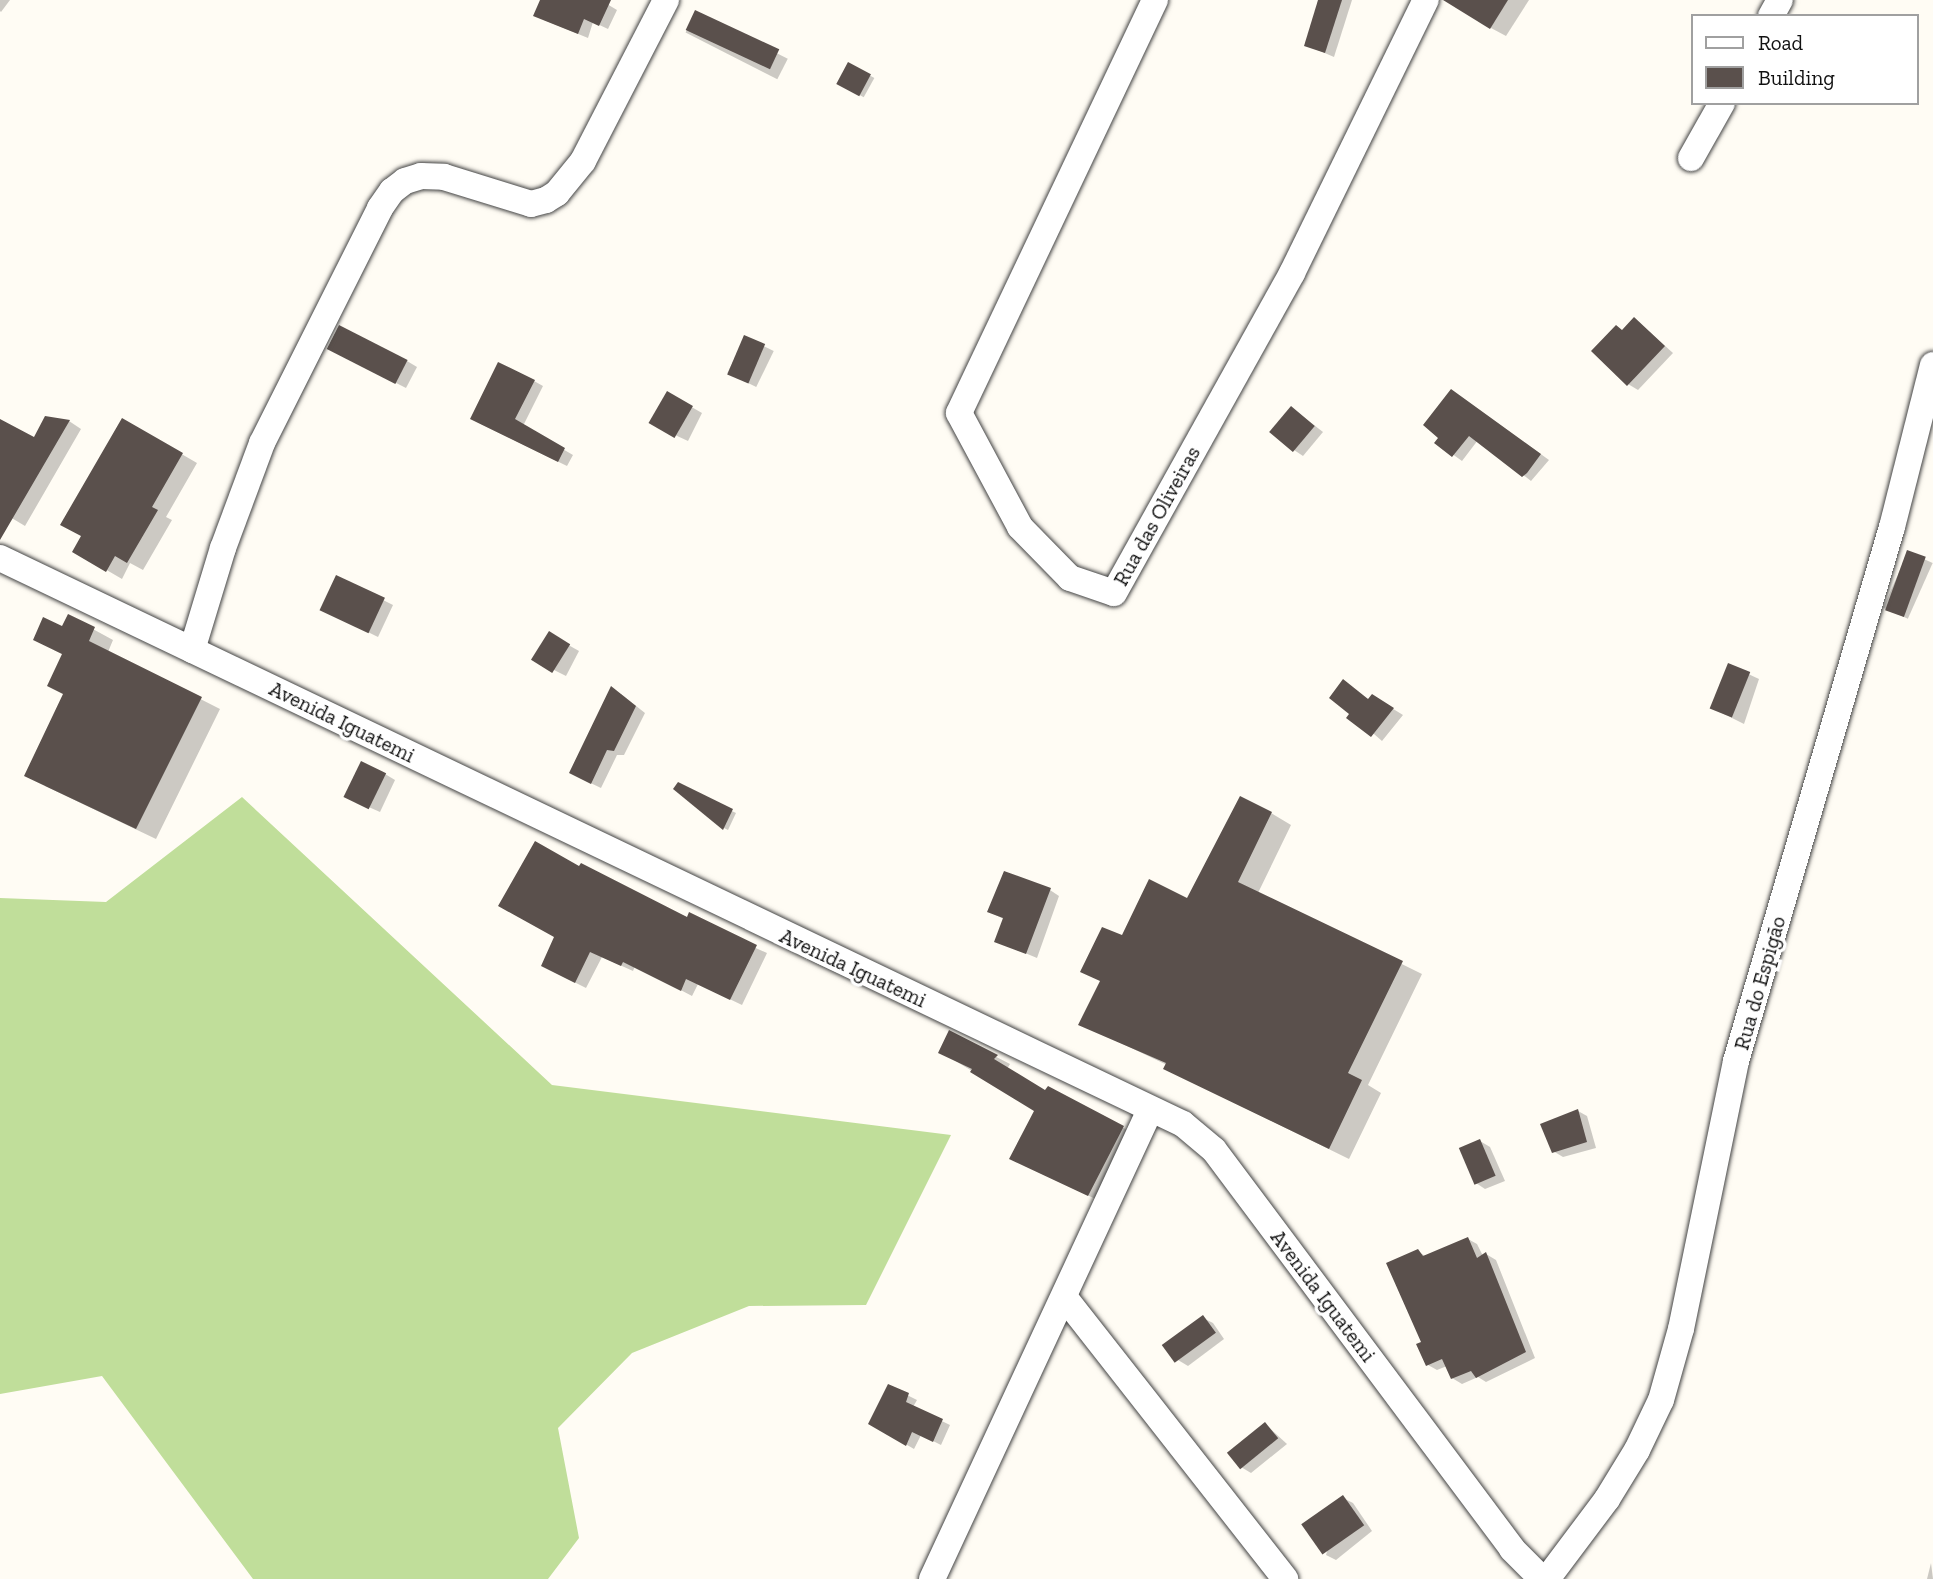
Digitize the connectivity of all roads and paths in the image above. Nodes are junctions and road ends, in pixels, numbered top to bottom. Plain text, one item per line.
1 (666, 0) edge
2 (1155, 0) edge
3 (1426, 0) edge
4 (1721, 105) edge
5 (1691, 158) dead end
6 (1933, 365) edge
7 (0, 558) edge
8 (192, 650) junction
9 (1150, 1110) junction
10 (1065, 1298) junction
11 (932, 1579) edge
12 (1285, 1579) edge
13 (1545, 1579) edge

1 - 8 street
2 - 3 street, Rua das Oliveiras
4 - 5 street
6 - 13 street, Rua do Espigão
7 - 8 street, Avenida Iguatemi
8 - 9 street, Avenida Iguatemi
9 - 10 street
9 - 13 street, Avenida Iguatemi
10 - 11 street
10 - 12 street

